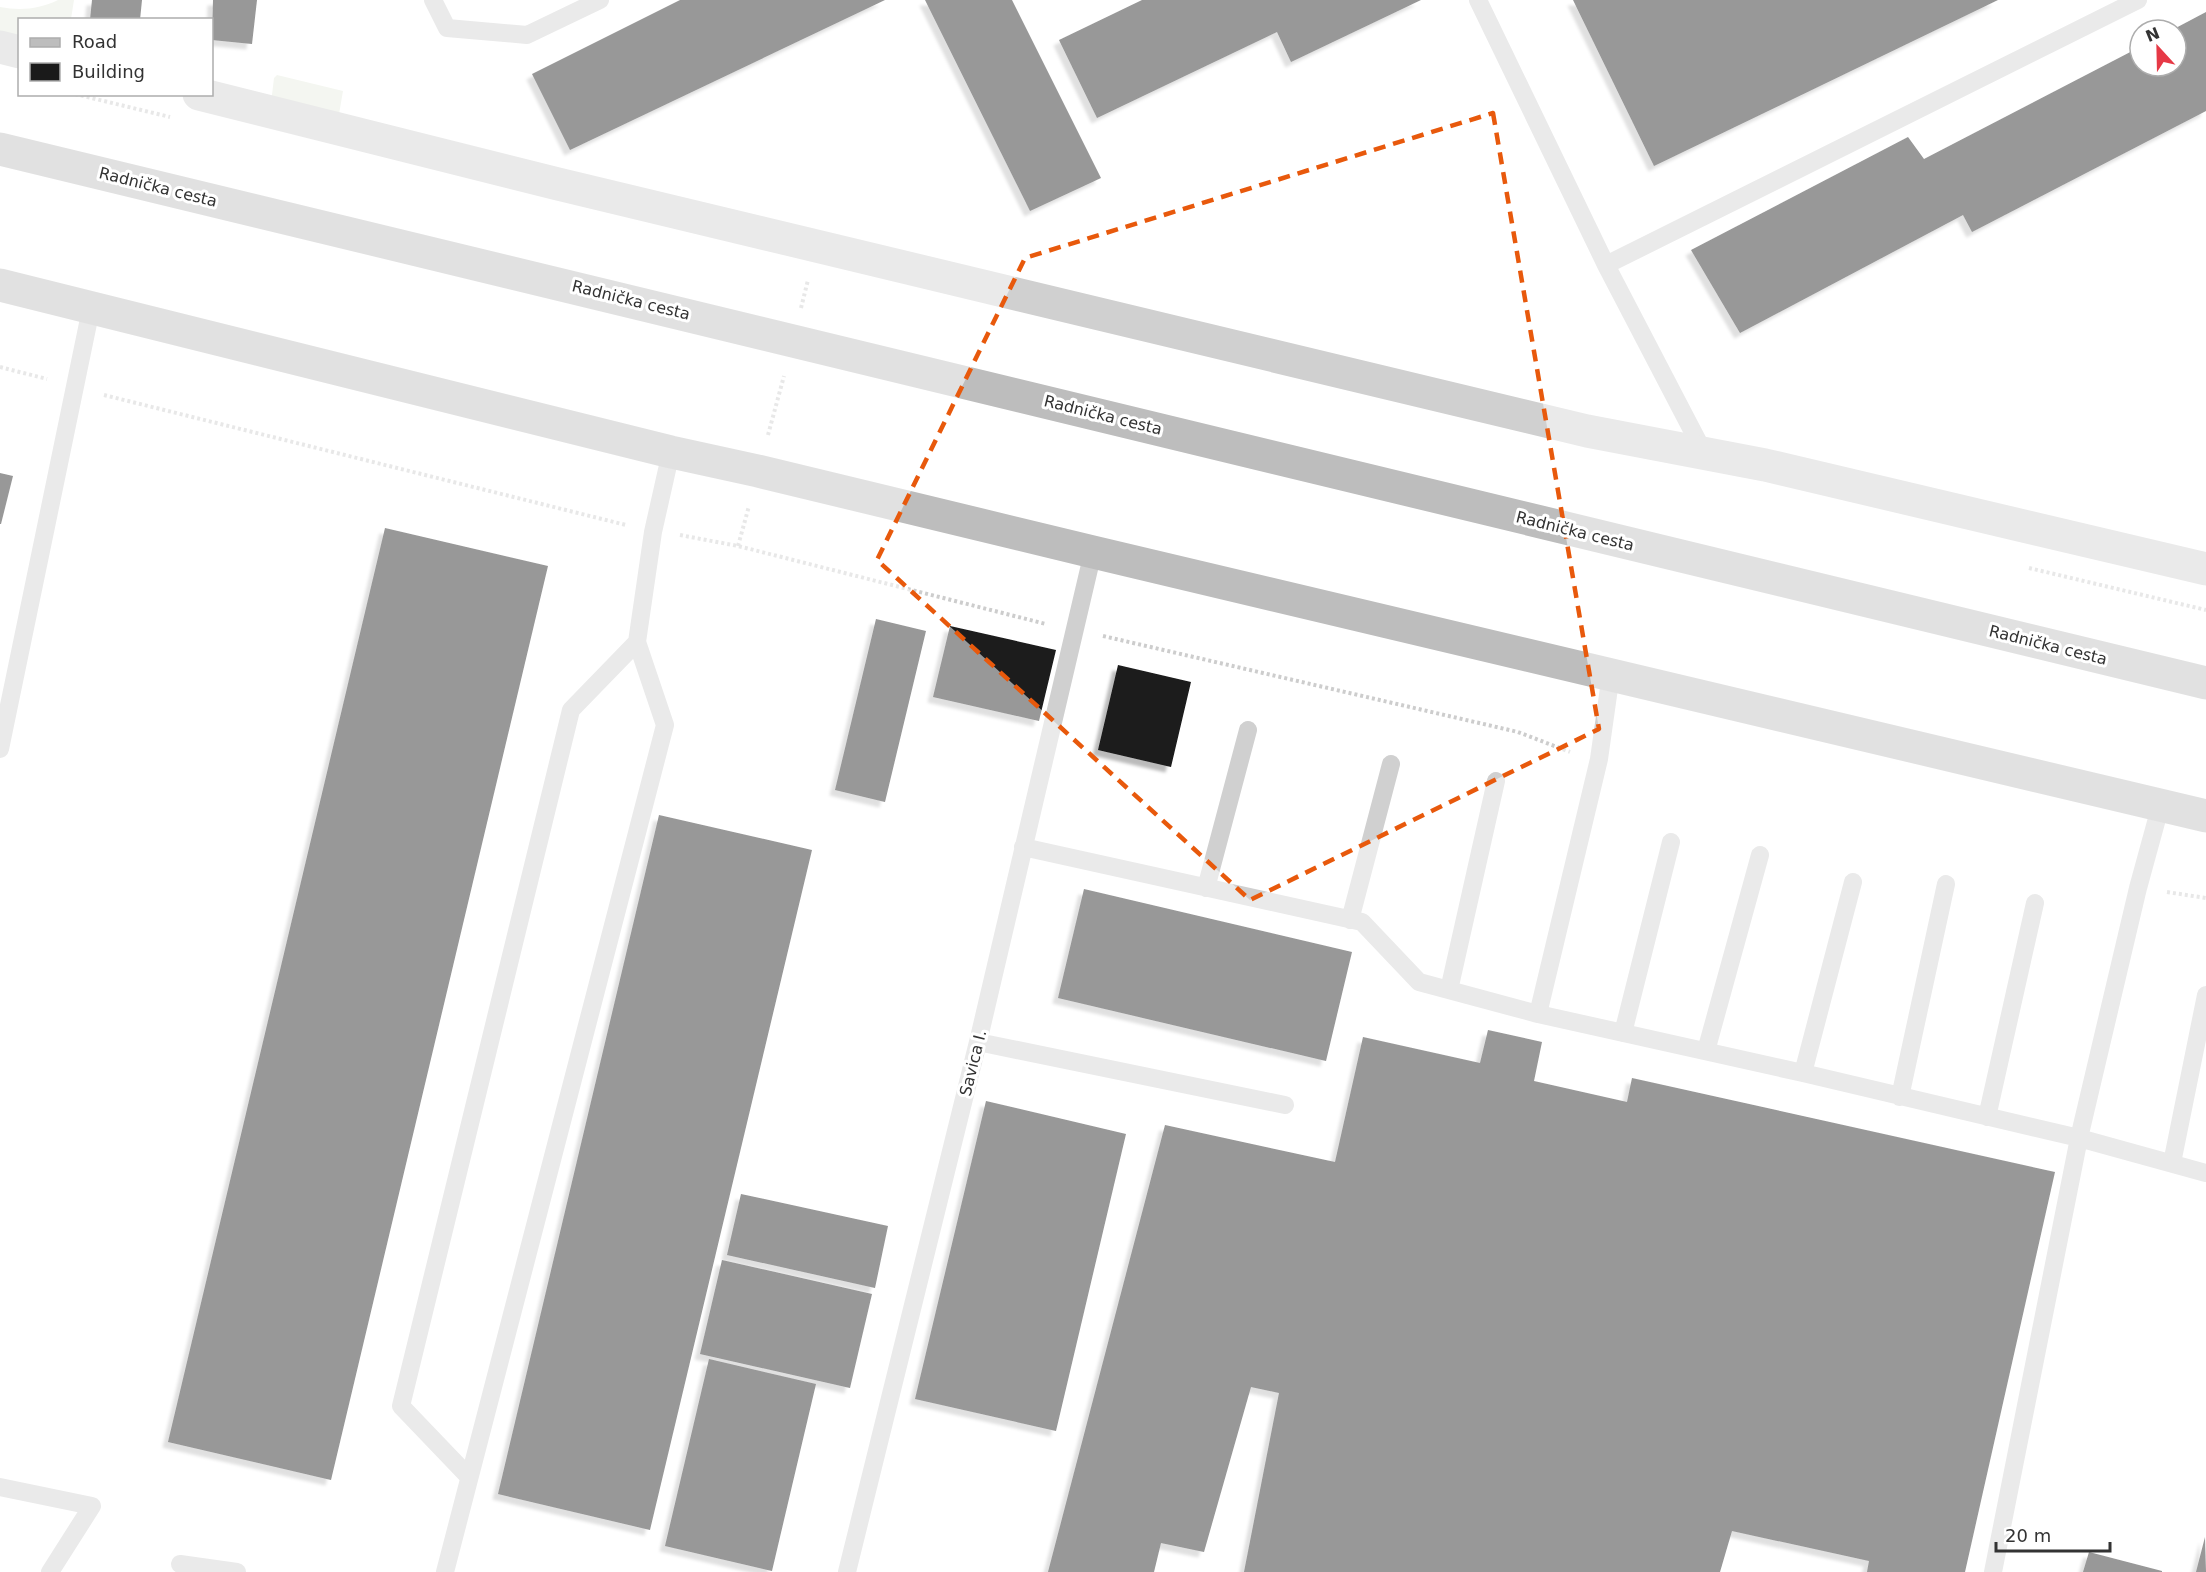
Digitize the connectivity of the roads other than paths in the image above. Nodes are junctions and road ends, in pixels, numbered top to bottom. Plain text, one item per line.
1 (434, 0) edge
2 (600, 0) edge
3 (1478, 0) edge
4 (2138, 0) edge
5 (0, 47) edge
6 (18, 52) edge
7 (207, 96) edge
8 (0, 148) edge
9 (1606, 265) junction
10 (0, 285) edge
11 (91, 309) junction
12 (670, 452) junction
13 (1704, 453) junction
14 (1093, 552) junction
15 (2206, 568) edge
16 (637, 642) junction
17 (1611, 674) junction
18 (2206, 683) edge
19 (1248, 730) dead end
20 (0, 749) edge
21 (1391, 764) dead end
22 (1496, 781) dead end
23 (2161, 804) junction
24 (2206, 816) edge
25 (1671, 842) dead end
26 (1023, 848) junction
27 (1760, 855) dead end
28 (1853, 882) dead end
29 (1946, 884) dead end
30 (1206, 888) junction
31 (2035, 903) dead end
32 (1350, 920) junction
33 (1449, 990) junction
34 (2206, 995) edge
35 (1538, 1014) junction
36 (1623, 1033) junction
37 (978, 1042) junction
38 (1706, 1051) junction
39 (1803, 1073) junction
40 (1900, 1097) junction
41 (1285, 1105) dead end
42 (1987, 1117) junction
43 (2079, 1138) junction
44 (2172, 1163) junction
45 (2206, 1173) edge
46 (469, 1477) junction
47 (0, 1487) edge
48 (180, 1564) dead end
49 (50, 1572) edge
50 (237, 1572) edge
51 (445, 1572) edge
52 (847, 1572) edge
53 (1994, 1572) edge

1 - 2 lane
3 - 9 lane
4 - 9 lane
5 - 6 street
7 - 13 street
8 - 18 main road, Radnička cesta
9 - 13 lane
10 - 11 main road
11 - 12 main road
11 - 20 lane
12 - 14 main road
12 - 16 lane
13 - 15 street
14 - 17 main road
14 - 26 lane, Savica I.
16 - 46 lane
16 - 46 lane
17 - 23 main road
17 - 35 lane
19 - 30 lane
21 - 32 lane
22 - 33 lane
23 - 24 main road
23 - 43 lane
25 - 36 lane
26 - 30 lane
26 - 37 lane, Savica I.
27 - 38 lane
28 - 39 lane
29 - 40 lane
30 - 32 lane
31 - 42 lane
32 - 33 lane
33 - 35 lane
34 - 44 lane
35 - 36 lane
36 - 38 lane
37 - 41 lane
37 - 52 lane, Savica I.
38 - 39 lane
39 - 40 lane
40 - 42 lane
42 - 43 lane
43 - 44 lane
43 - 53 lane
44 - 45 lane
46 - 51 lane
47 - 49 lane
48 - 50 lane

